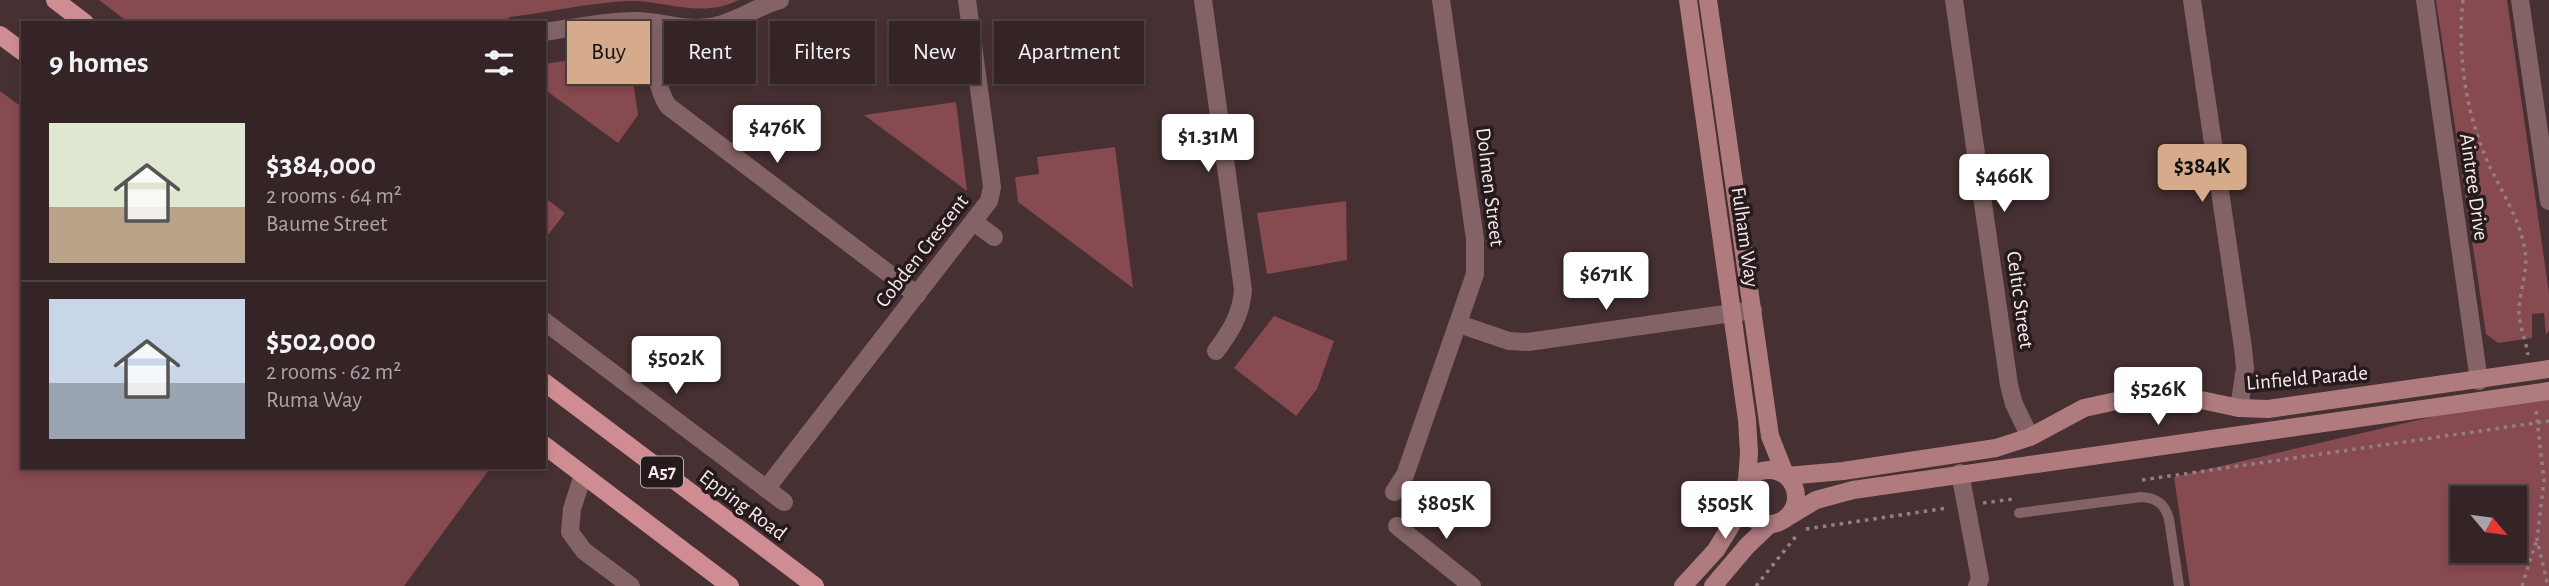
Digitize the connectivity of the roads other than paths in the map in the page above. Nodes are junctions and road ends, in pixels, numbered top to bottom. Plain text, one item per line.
1 (55, 0) edge
2 (780, 0) edge
3 (967, 0) edge
4 (1203, 0) edge
5 (1441, 0) edge
6 (1688, 0) edge
7 (1709, 0) edge
8 (1954, 0) edge
9 (2192, 0) edge
10 (2425, 0) edge
11 (2520, 0) edge
12 (82, 21) edge
13 (657, 23) junction
14 (546, 33) edge
15 (0, 34) edge
16 (21, 50) edge
17 (2549, 201) edge
18 (974, 222) junction
19 (994, 237) dead end
20 (917, 295) junction
21 (1753, 310) junction
22 (1733, 314) junction
23 (546, 323) edge
24 (1459, 324) junction
25 (1216, 351) dead end
26 (2540, 370) edge
27 (2479, 380) junction
28 (546, 384) edge
29 (2541, 392) edge
30 (2239, 408) junction
31 (2030, 437) junction
32 (546, 447) edge
33 (1960, 473) junction
34 (583, 475) junction
35 (1786, 475) junction
36 (1747, 481) junction
37 (766, 489) junction
38 (1394, 492) dead end
39 (783, 502) dead end
40 (1744, 506) junction
41 (2019, 513) dead end
42 (1778, 521) junction
43 (1397, 526) dead end
44 (631, 586) edge
45 (730, 586) edge
46 (815, 586) edge
47 (1472, 586) edge
48 (1683, 586) edge
49 (1713, 586) edge
50 (1977, 586) edge
51 (2179, 586) edge

1 - 12 main road
2 - 13 street
3 - 18 street, Cobden Crescent
4 - 25 street
5 - 24 street, Dolmen Street
6 - 22 street, Fulham Way
7 - 21 street, Fulham Way
8 - 31 street, Celtic Street
9 - 30 street
10 - 27 street, Aintree Drive
11 - 17 street
13 - 14 street
13 - 20 street
15 - 16 main road
18 - 19 street
18 - 20 street, Cobden Crescent
20 - 37 street, Cobden Crescent
21 - 22 street
21 - 35 street, Fulham Way
22 - 24 street
22 - 36 street, Fulham Way
23 - 37 street
24 - 38 street, Dolmen Street
26 - 27 street, Linfield Parade
27 - 30 street, Linfield Parade
28 - 46 main road, Epping Road / A57
29 - 33 street, Linfield Parade
30 - 31 street, Linfield Parade
31 - 35 street, Linfield Parade
32 - 34 main road
33 - 42 street, Linfield Parade
33 - 50 street
34 - 44 street
34 - 45 main road
35 - 36 street
35 - 42 street
36 - 40 street
37 - 39 street
40 - 42 street
40 - 48 street
41 - 51 lane
42 - 49 street, Linfield Parade
43 - 47 street

